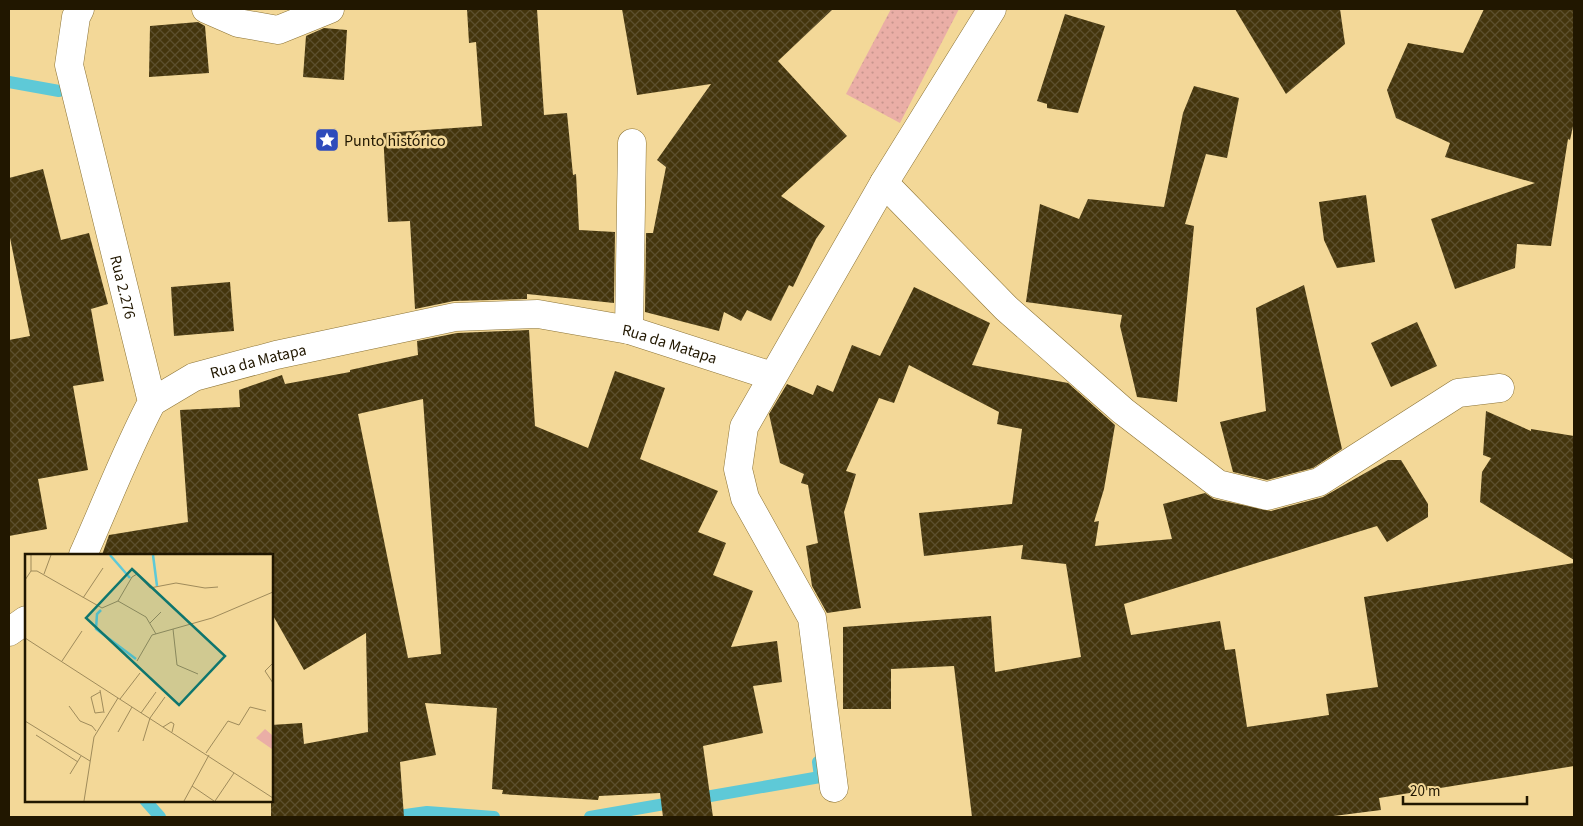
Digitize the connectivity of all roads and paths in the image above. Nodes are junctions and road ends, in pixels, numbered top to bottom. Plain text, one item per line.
1 (80, 9) edge
2 (206, 9) edge
3 (330, 9) edge
4 (992, 9) edge
5 (632, 143) dead end
6 (884, 183) junction
7 (629, 330) junction
8 (772, 376) junction
9 (1500, 388) dead end
10 (152, 402) junction
11 (83, 554) edge
12 (25, 621) edge
13 (9, 632) edge
14 (834, 788) dead end

1 - 10 street, Rua 2.276
2 - 3 street
4 - 6 street
5 - 7 street
6 - 8 street
6 - 9 street
7 - 8 street, Rua da Matapa
7 - 10 street, Rua da Matapa
8 - 14 street
10 - 11 street
12 - 13 street

